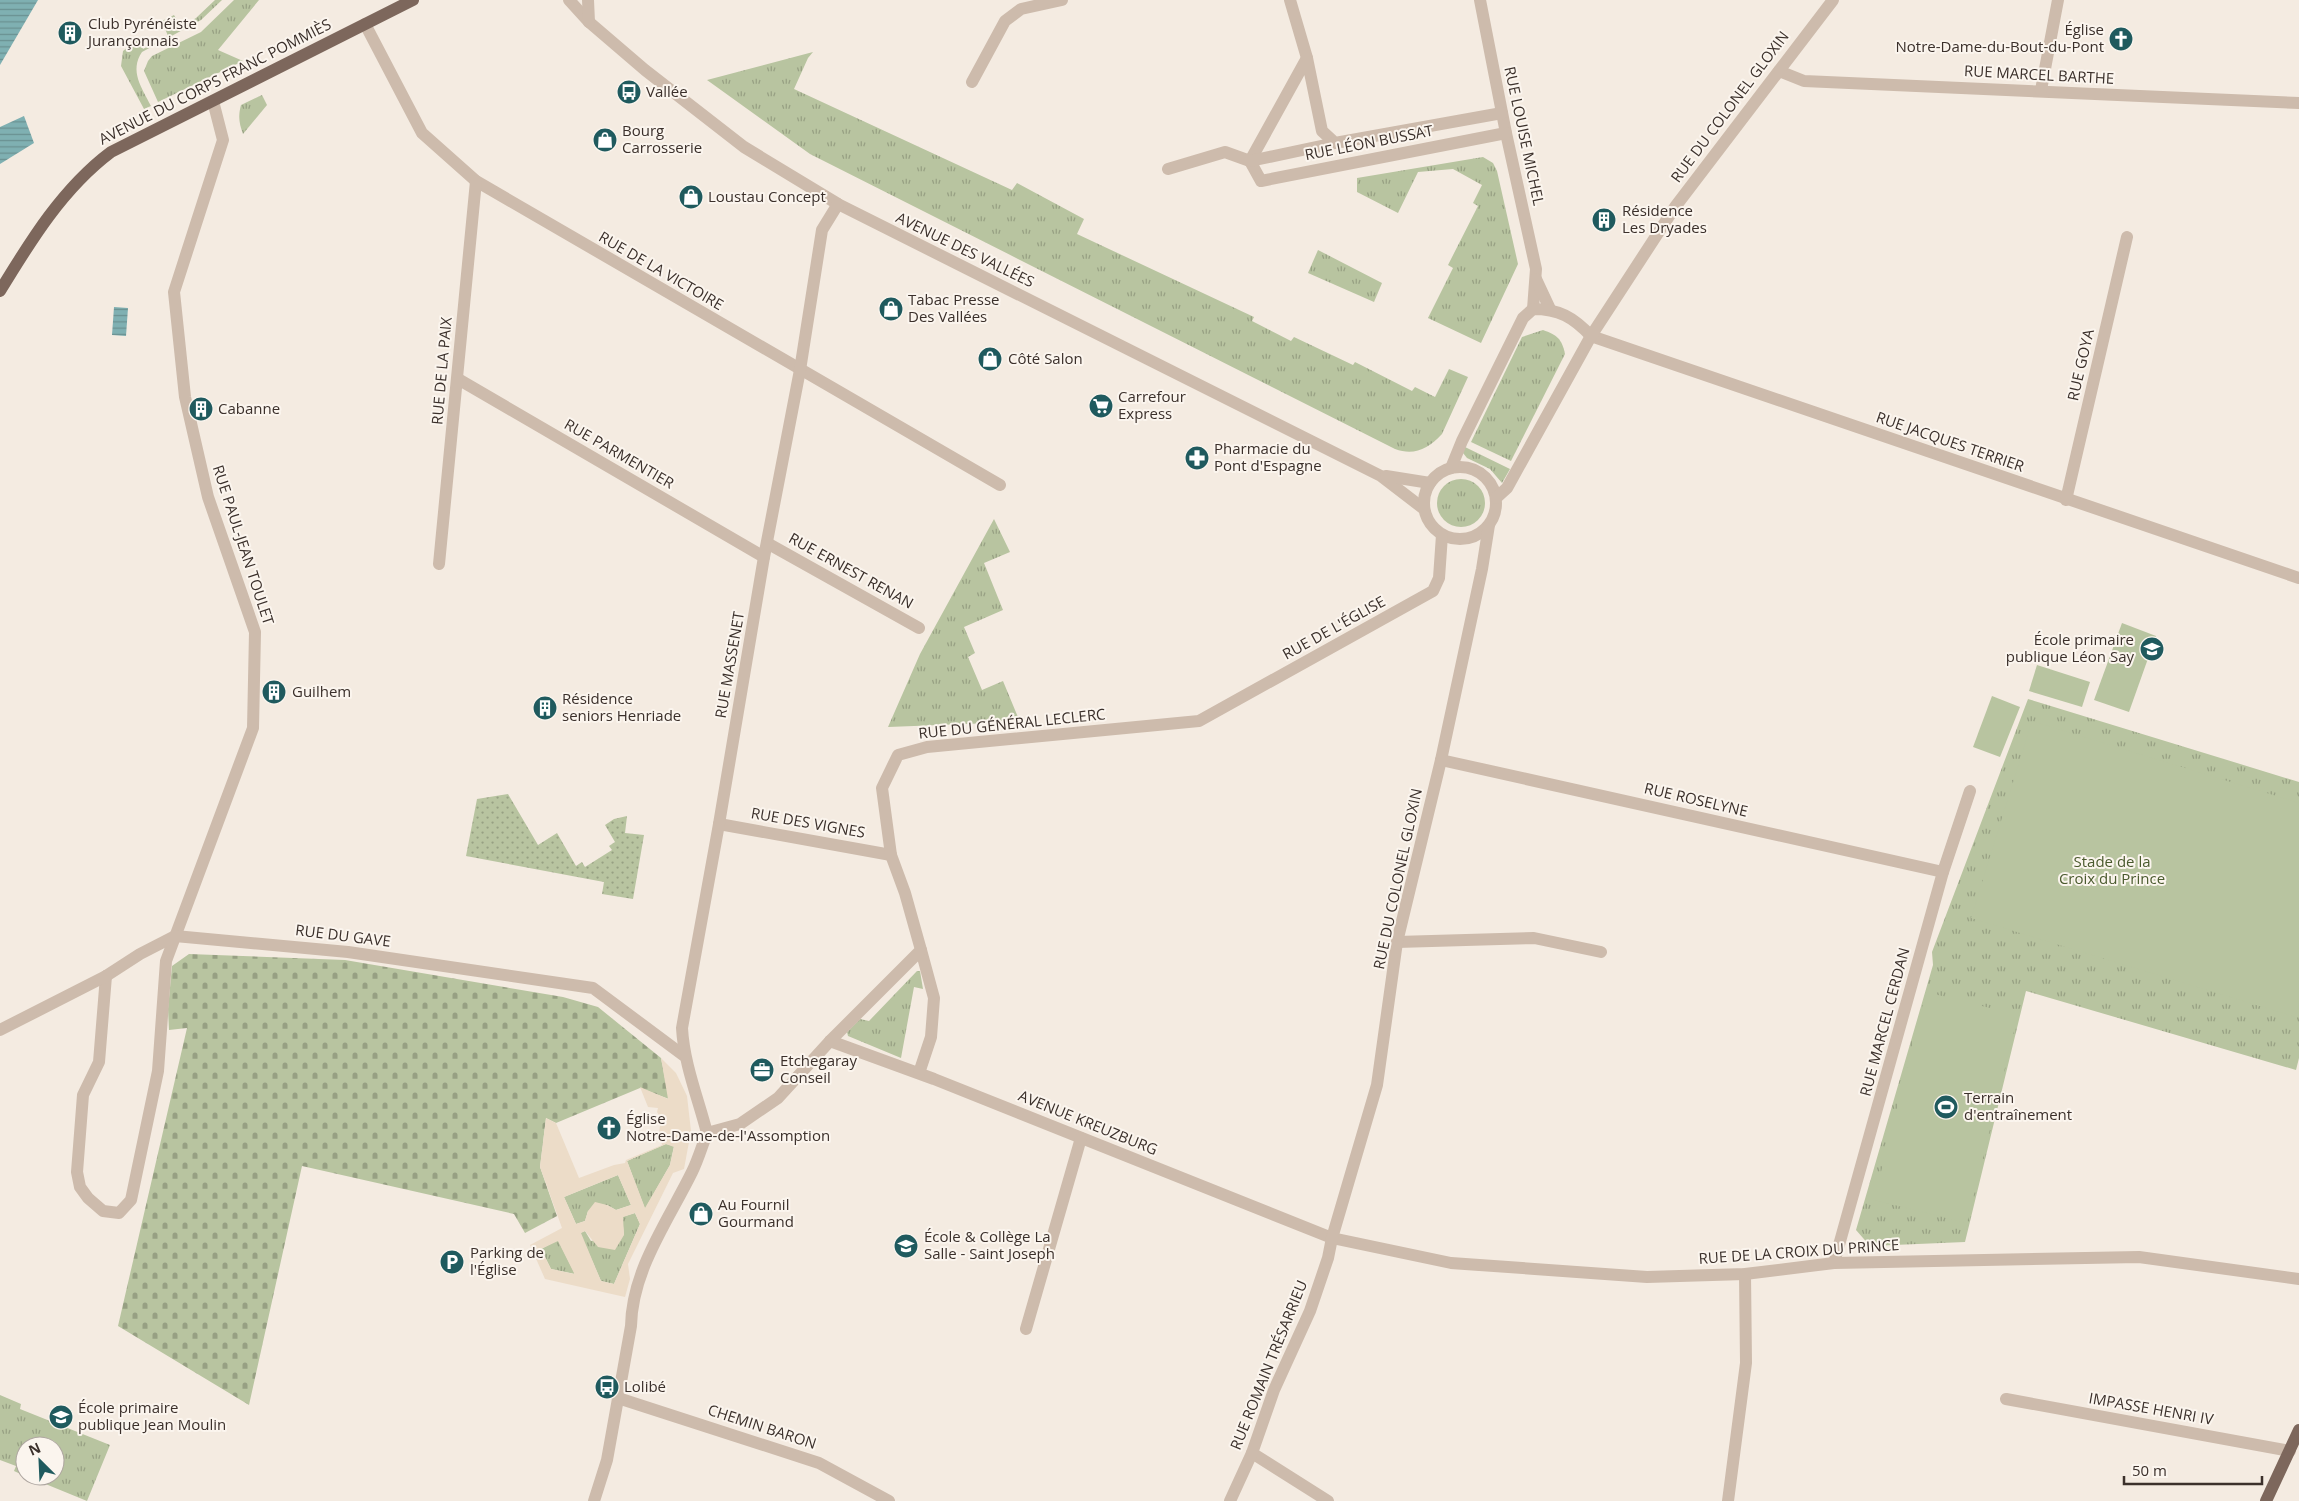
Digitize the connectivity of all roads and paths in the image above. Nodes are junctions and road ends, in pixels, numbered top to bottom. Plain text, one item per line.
1 (413, 0) edge
2 (569, 0) edge
3 (588, 0) edge
4 (1062, 0) edge
5 (1290, 0) edge
6 (1480, 0) edge
7 (1833, 0) edge
8 (2058, 0) edge
9 (589, 22) junction
10 (365, 24) junction
11 (1307, 58) junction
12 (1779, 71) junction
13 (972, 82) dead end
14 (2041, 90) junction
15 (212, 101) junction
16 (2299, 103) edge
17 (1502, 113) junction
18 (1506, 133) junction
19 (1335, 143) junction
20 (1250, 161) junction
21 (1168, 169) dead end
22 (476, 181) junction
23 (838, 204) junction
24 (2128, 238) dead end
25 (1536, 279) junction
26 (0, 291) edge
27 (1532, 309) junction
28 (1550, 309) junction
29 (1591, 336) junction
30 (800, 370) junction
31 (458, 379) junction
32 (1451, 468) junction
33 (1381, 476) junction
34 (1430, 483) junction
35 (1000, 485) dead end
36 (1496, 498) junction
37 (2066, 500) junction
38 (1424, 509) junction
39 (1489, 524) junction
40 (1442, 535) junction
41 (767, 543) junction
42 (764, 557) junction
43 (439, 564) dead end
44 (2299, 578) edge
45 (919, 628) dead end
46 (1199, 721) joint
47 (1441, 760) junction
48 (1970, 791) dead end
49 (720, 824) junction
50 (890, 855) junction
51 (1943, 872) junction
52 (174, 936) junction
53 (1397, 942) junction
54 (921, 950) junction
55 (1601, 952) dead end
56 (106, 976) junction
57 (0, 1030) edge
58 (830, 1041) junction
59 (683, 1055) junction
60 (919, 1073) junction
61 (707, 1133) junction
62 (1080, 1138) junction
63 (1332, 1238) junction
64 (1834, 1263) junction
65 (1745, 1274) junction
66 (2299, 1279) edge
67 (1026, 1329) dead end
68 (618, 1398) junction
69 (2006, 1399) dead end
70 (2299, 1430) edge
71 (2290, 1451) junction
72 (1252, 1453) junction
73 (594, 1501) edge
74 (889, 1501) edge
75 (1230, 1501) edge
76 (1328, 1501) edge
77 (1728, 1501) edge
78 (2266, 1501) edge

1 - 10 main road, AVENUE DU CORPS FRANC POMMIÈS
2 - 9 street, AVENUE DES VALLÉES
3 - 9 street
4 - 13 street
5 - 11 street, RUE LÉON BUSSAT
6 - 17 street, RUE LOUISE MICHEL
7 - 12 street, RUE DU COLONEL GLOXIN
8 - 14 street
9 - 23 street, AVENUE DES VALLÉES
10 - 15 main road, AVENUE DU CORPS FRANC POMMIÈS
10 - 22 street, RUE DE LA VICTOIRE
11 - 19 street, RUE LÉON BUSSAT
11 - 20 street
12 - 14 street, RUE MARCEL BARTHE
12 - 29 street, RUE DU COLONEL GLOXIN
14 - 16 street, RUE MARCEL BARTHE
15 - 26 main road, AVENUE DU CORPS FRANC POMMIÈS
15 - 52 street, RUE PAUL-JEAN TOULET
17 - 18 street, RUE LOUISE MICHEL
17 - 19 street, RUE LÉON BUSSAT
18 - 20 street, RUE LÉON BUSSAT
18 - 25 street, RUE LOUISE MICHEL
19 - 20 street
20 - 21 street
22 - 30 street, RUE DE LA VICTOIRE
22 - 31 street, RUE DE LA PAIX
23 - 30 street, RUE MASSENET
23 - 33 street, AVENUE DES VALLÉES
24 - 37 street, RUE GOYA
25 - 27 street, RUE LOUISE MICHEL
25 - 28 street, RUE LOUISE MICHEL
27 - 28 street
27 - 32 street
28 - 29 street
29 - 36 street, RUE DU COLONEL GLOXIN
29 - 37 street, RUE JACQUES TERRIER
30 - 35 street, RUE DE LA VICTOIRE
30 - 41 street, RUE MASSENET
31 - 42 street, RUE PARMENTIER
31 - 43 street, RUE DE LA PAIX
32 - 34 street
32 - 36 street
33 - 34 street, AVENUE DES VALLÉES
33 - 38 street, AVENUE DES VALLÉES
34 - 38 street
36 - 39 street
37 - 44 street, RUE JACQUES TERRIER
38 - 40 street
39 - 40 street
39 - 47 street, RUE DU COLONEL GLOXIN
40 - 46 street, RUE DE L'ÉGLISE
41 - 42 street, RUE MASSENET
41 - 45 street, RUE ERNEST RENAN
42 - 49 street, RUE MASSENET
46 - 50 street, RUE DU GÉNÉRAL LECLERC
47 - 51 street, RUE ROSELYNE
47 - 53 street, RUE DU COLONEL GLOXIN
48 - 51 street, RUE MARCEL CERDAN
49 - 50 street, RUE DES VIGNES
49 - 59 street, RUE MASSENET
50 - 54 street, RUE DU GÉNÉRAL LECLERC
51 - 64 street, RUE MARCEL CERDAN
52 - 56 street
52 - 56 street, RUE PAUL-JEAN TOULET
52 - 59 street, RUE DU GAVE
53 - 55 street
53 - 63 street, RUE DU COLONEL GLOXIN
54 - 58 street
54 - 60 street, RUE DU GÉNÉRAL LECLERC
56 - 57 street
58 - 60 street, AVENUE KREUZBURG
58 - 61 street
59 - 61 street, RUE MASSENET
60 - 62 street, AVENUE KREUZBURG
61 - 68 street
62 - 63 street, AVENUE KREUZBURG
62 - 67 street
63 - 65 street, RUE DE LA CROIX DU PRINCE
63 - 72 street, RUE ROMAIN TRÉSARRIEU
64 - 65 street, RUE DE LA CROIX DU PRINCE
64 - 66 street, RUE DE LA CROIX DU PRINCE
65 - 77 street
68 - 73 street
68 - 74 street, CHEMIN BARON
69 - 71 street, IMPASSE HENRI IV
70 - 71 main road
71 - 78 main road
72 - 75 street, RUE ROMAIN TRÉSARRIEU
72 - 76 street

